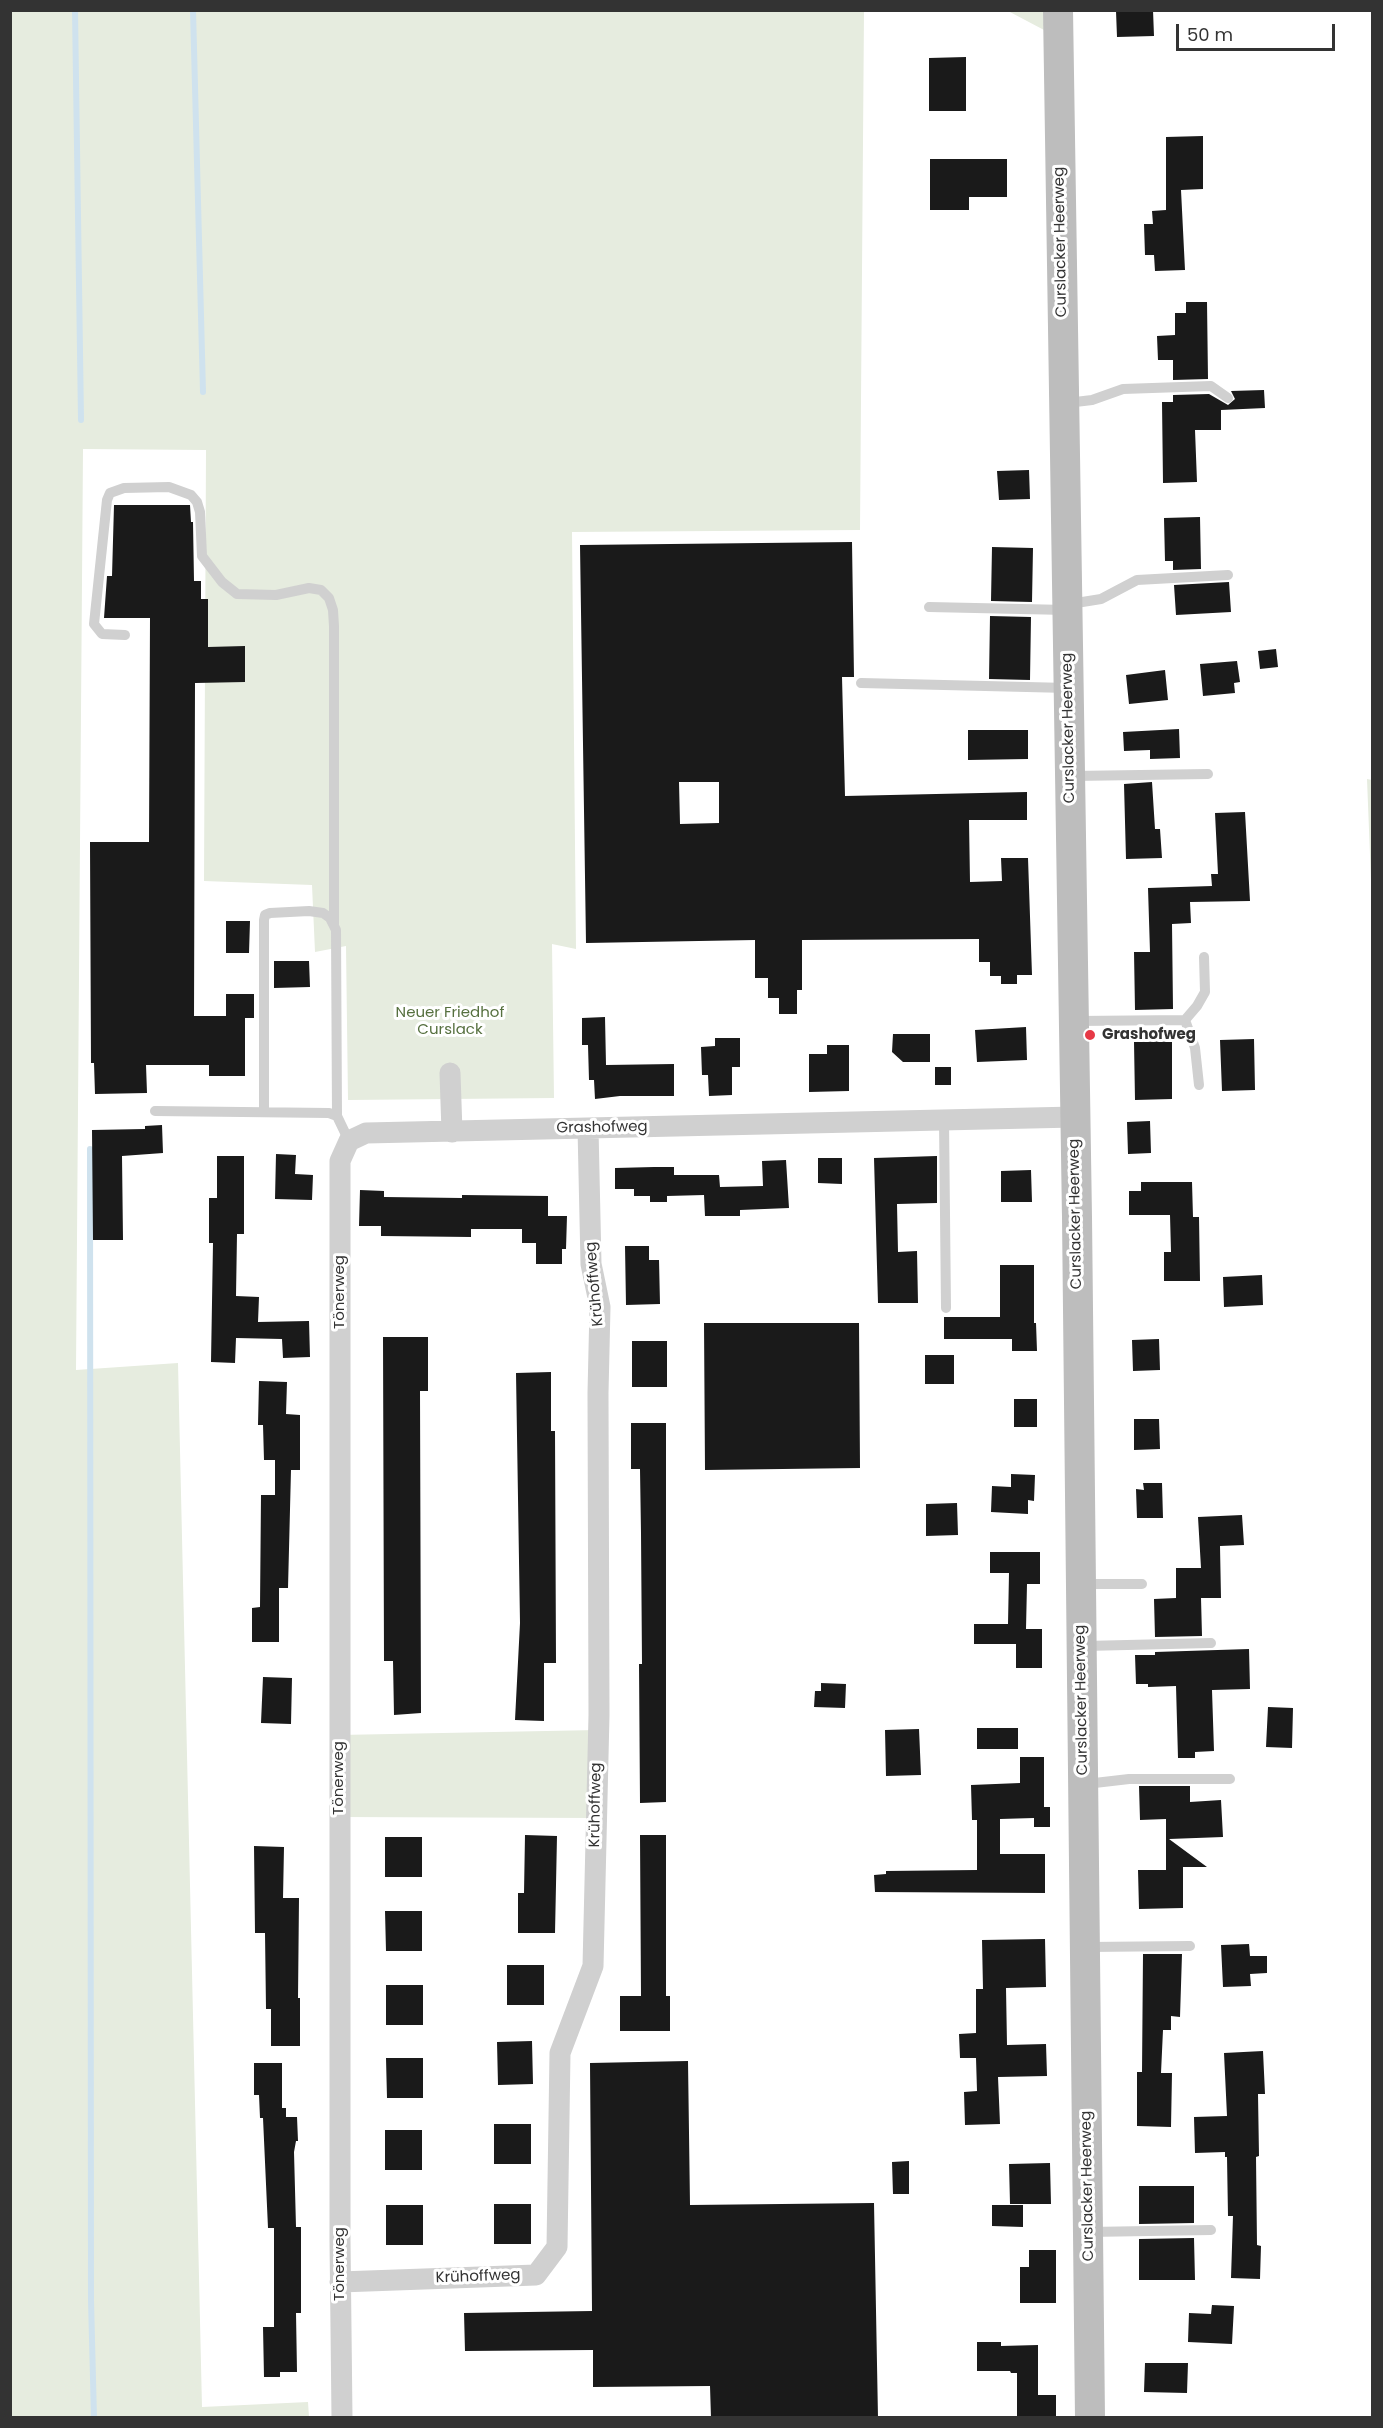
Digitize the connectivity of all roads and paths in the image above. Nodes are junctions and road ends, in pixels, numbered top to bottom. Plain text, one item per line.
1 (1058, 10) edge
2 (1228, 398) dead end
3 (1064, 403) junction
4 (1228, 575) dead end
5 (929, 607) dead end
6 (1067, 607) junction
7 (125, 635) dead end
8 (861, 683) dead end
9 (1068, 688) junction
10 (1208, 774) dead end
11 (1070, 776) junction
12 (334, 924) junction
13 (1204, 957) dead end
14 (1185, 1020) junction
15 (1073, 1021) junction
16 (450, 1073) dead end
17 (1199, 1085) dead end
18 (155, 1111) dead end
19 (264, 1111) junction
20 (337, 1116) junction
21 (1075, 1117) junction
22 (944, 1120) junction
23 (588, 1128) junction
24 (452, 1132) junction
25 (349, 1141) junction
26 (946, 1308) dead end
27 (1081, 1584) junction
28 (1142, 1584) dead end
29 (1211, 1643) dead end
30 (1082, 1646) junction
31 (1230, 1779) dead end
32 (1083, 1785) junction
33 (1190, 1946) dead end
34 (1085, 1947) junction
35 (1211, 2230) dead end
36 (1088, 2232) junction
37 (340, 2282) junction
38 (342, 2418) edge
39 (1090, 2418) edge

1 - 3 main road, Curslacker Heerweg
2 - 3 lane
3 - 6 main road, Curslacker Heerweg
4 - 6 lane
5 - 6 lane
6 - 9 main road, Curslacker Heerweg
7 - 12 lane
8 - 9 lane
9 - 11 main road, Curslacker Heerweg
10 - 11 lane
11 - 15 main road, Curslacker Heerweg
12 - 19 lane
12 - 20 lane
13 - 14 lane
14 - 15 lane
14 - 17 lane
15 - 21 main road, Curslacker Heerweg
16 - 24 street
18 - 19 lane
19 - 20 lane
20 - 25 lane
21 - 22 street, Grashofweg
21 - 27 main road, Curslacker Heerweg
22 - 23 street, Grashofweg
22 - 26 lane
23 - 24 street, Grashofweg
23 - 37 street, Krühoffweg
24 - 25 street, Grashofweg
25 - 37 street, Tönerweg
27 - 28 lane
27 - 30 main road, Curslacker Heerweg
29 - 30 lane
30 - 32 main road, Curslacker Heerweg
31 - 32 lane
32 - 34 main road, Curslacker Heerweg
33 - 34 lane
34 - 36 main road, Curslacker Heerweg
35 - 36 lane
36 - 39 main road, Curslacker Heerweg
37 - 38 street, Tönerweg

